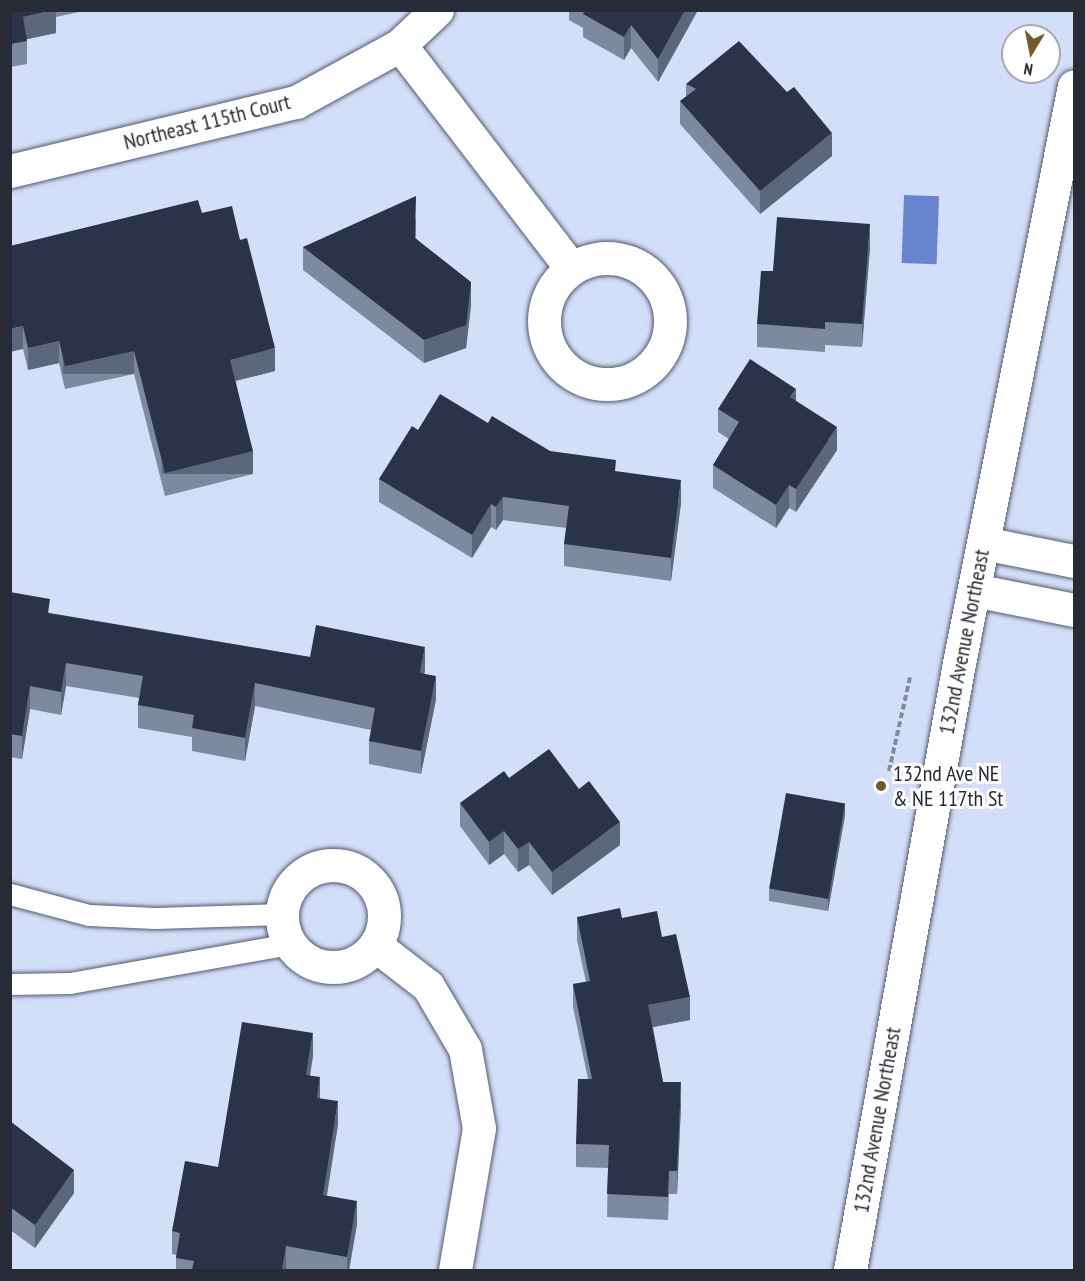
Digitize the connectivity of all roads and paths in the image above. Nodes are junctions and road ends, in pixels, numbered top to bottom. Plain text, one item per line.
1 (437, 10) edge
2 (400, 45) junction
3 (1074, 86) edge
4 (10, 171) edge
5 (571, 268) dead end
6 (983, 543) junction
7 (1074, 561) edge
8 (974, 590) junction
9 (1074, 610) edge
10 (910, 677) dead end
11 (889, 771) dead end
12 (10, 894) edge
13 (286, 929) junction
14 (375, 945) junction
15 (10, 984) edge
16 (455, 1270) edge
17 (850, 1270) edge

1 - 2 street, Northeast 115th Court
2 - 4 street, Northeast 115th Court
2 - 5 street
3 - 6 street, 132nd Avenue Northeast
6 - 7 street
6 - 8 street, 132nd Avenue Northeast
8 - 9 street
8 - 17 street, 132nd Avenue Northeast
10 - 11 path
12 - 13 lane
13 - 14 street
13 - 14 street
13 - 15 lane
14 - 16 street

